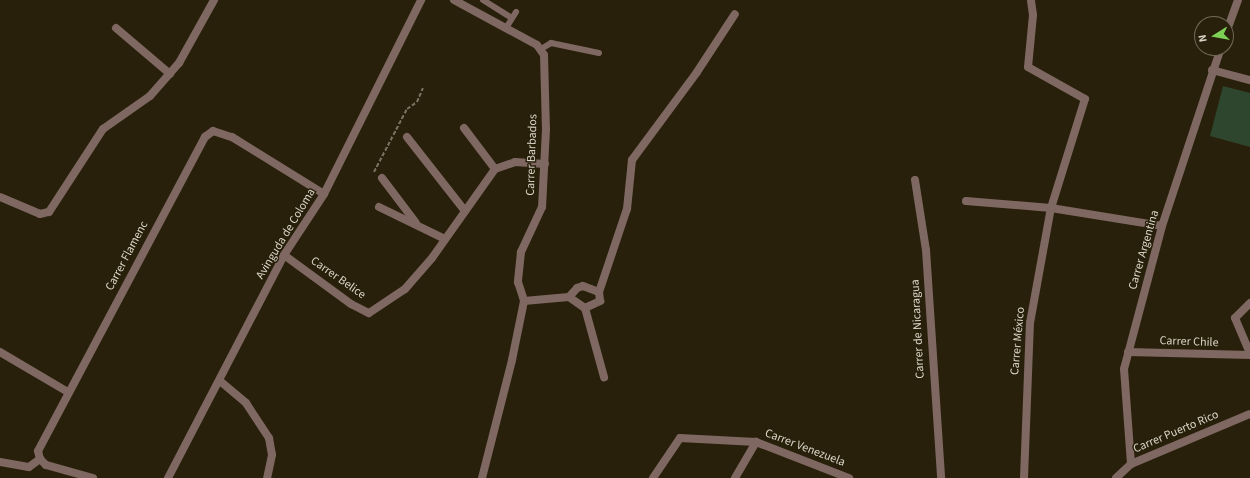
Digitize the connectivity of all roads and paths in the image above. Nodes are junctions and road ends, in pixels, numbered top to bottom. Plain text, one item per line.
1 (214, 0) edge
2 (421, 0) edge
3 (454, 0) edge
4 (483, 0) edge
5 (1031, 0) edge
6 (1238, 0) edge
7 (516, 12) dead end
8 (735, 14) dead end
9 (1232, 16) edge
10 (512, 18) junction
11 (116, 28) dead end
12 (506, 28) junction
13 (541, 49) junction
14 (599, 53) dead end
15 (1217, 56) edge
16 (1212, 70) junction
17 (170, 74) junction
18 (1250, 80) edge
19 (423, 88) dead end
20 (464, 128) dead end
21 (407, 137) dead end
22 (545, 164) junction
23 (495, 169) junction
24 (373, 175) dead end
25 (382, 178) dead end
26 (915, 180) dead end
27 (324, 194) junction
28 (0, 197) edge
29 (966, 201) dead end
30 (379, 208) dead end
31 (1051, 208) junction
32 (465, 211) junction
33 (416, 223) junction
34 (1162, 226) junction
35 (445, 239) junction
36 (284, 255) junction
37 (599, 292) junction
38 (569, 297) junction
39 (524, 301) junction
40 (1250, 303) edge
41 (585, 308) junction
42 (0, 352) edge
43 (1128, 352) junction
44 (1250, 355) edge
45 (604, 378) dead end
46 (220, 381) junction
47 (68, 392) junction
48 (1250, 414) edge
49 (756, 442) junction
50 (40, 459) junction
51 (0, 462) edge
52 (1130, 464) junction
53 (93, 478) edge
54 (168, 478) edge
55 (267, 478) edge
56 (482, 478) edge
57 (653, 478) edge
58 (734, 478) edge
59 (849, 478) edge
60 (941, 478) edge
61 (1024, 478) edge
62 (1116, 478) edge

1 - 17 street
2 - 27 street, Avinguda de Coloma
3 - 12 street
4 - 10 lane
5 - 31 street, Carrer México
6 - 9 street
7 - 10 lane
8 - 37 street
10 - 12 lane
11 - 17 street
12 - 13 street
13 - 14 lane
13 - 22 street, Carrer Barbados
15 - 16 street, Carrer Argentina
16 - 18 street
16 - 34 street, Carrer Argentina
17 - 28 street
19 - 24 path
20 - 23 street
21 - 32 street
22 - 23 street
22 - 39 street, Carrer Barbados
23 - 32 street, Carrer Belice
25 - 33 street
26 - 60 street, Carrer de Nicaragua
27 - 36 street, Avinguda de Coloma
27 - 47 street, Carrer Flamenc
29 - 31 street
30 - 33 street
31 - 34 street
31 - 61 street, Carrer México
32 - 35 street, Carrer Belice
33 - 35 street
34 - 43 street, Carrer Argentina
35 - 36 street, Carrer Belice
36 - 46 street, Avinguda de Coloma
37 - 38 street
37 - 41 street
38 - 39 street
38 - 41 street
39 - 56 street
40 - 44 street
41 - 45 street
42 - 47 street
43 - 44 street, Carrer Chile
43 - 52 street, Carrer Argentina
46 - 54 street, Avinguda de Coloma
46 - 55 street
47 - 50 street, Carrer Flamenc
48 - 52 street, Carrer Puerto Rico
49 - 57 street, Carrer Venezuela
49 - 58 street
49 - 59 street, Carrer Venezuela
50 - 51 street
50 - 53 street
52 - 62 street, Carrer Puerto Rico

